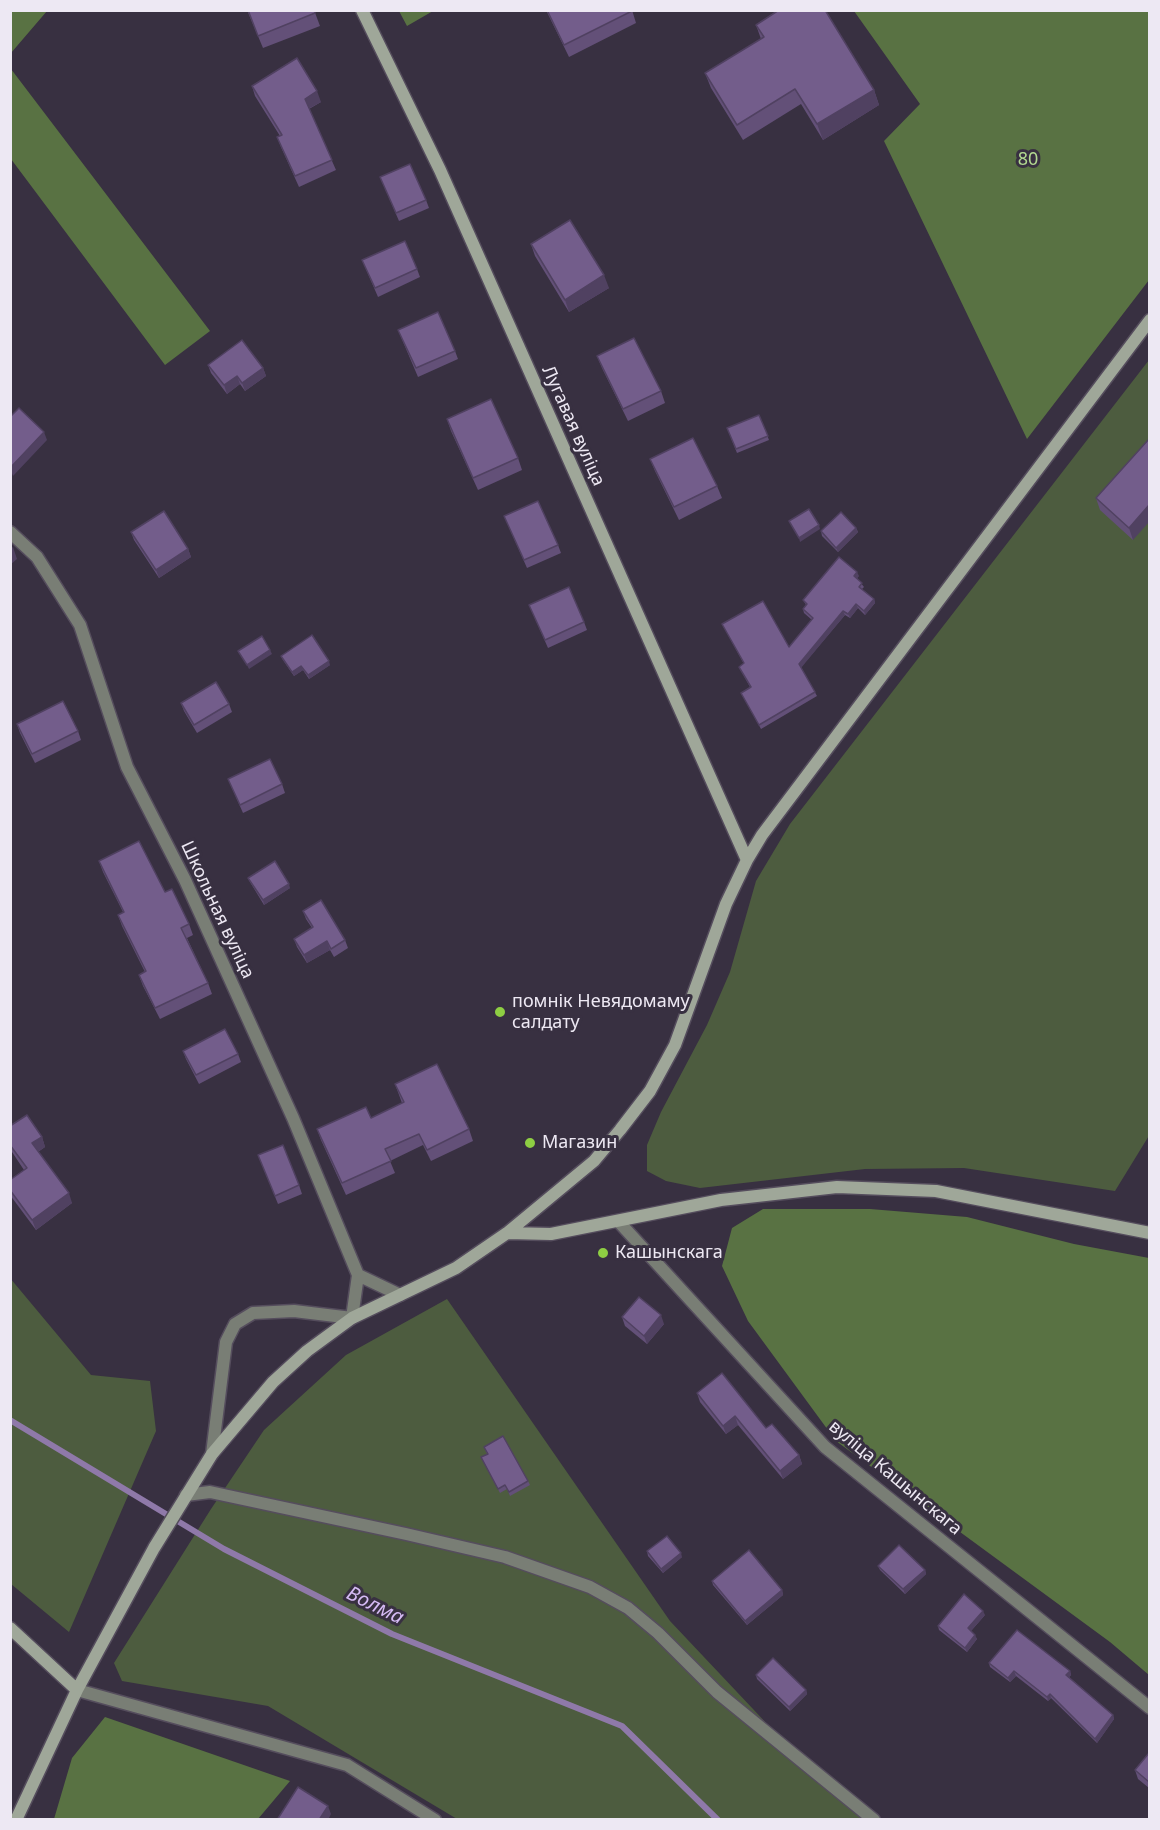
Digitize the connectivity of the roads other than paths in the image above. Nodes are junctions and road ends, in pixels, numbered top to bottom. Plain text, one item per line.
1 (362, 10) edge
2 (1149, 320) edge
3 (10, 532) edge
4 (747, 860) junction
5 (619, 1222) junction
6 (507, 1233) junction
7 (1149, 1233) edge
8 (358, 1275) junction
9 (400, 1295) junction
10 (352, 1318) junction
11 (212, 1454) junction
12 (186, 1495) junction
13 (10, 1628) edge
14 (77, 1690) junction
15 (1149, 1708) edge
16 (16, 1820) edge
17 (435, 1820) edge
18 (874, 1820) edge

1 - 4 main road, Лугавая вуліца
2 - 4 main road
3 - 8 street, Школьная вуліца
4 - 6 main road
5 - 6 main road
5 - 7 main road
5 - 15 street, вуліца Кашынскага
6 - 9 main road
8 - 9 street
8 - 10 street
9 - 10 main road
10 - 11 main road
10 - 11 street
11 - 12 main road
12 - 14 main road
12 - 18 street
13 - 14 main road
14 - 16 main road
14 - 17 street

